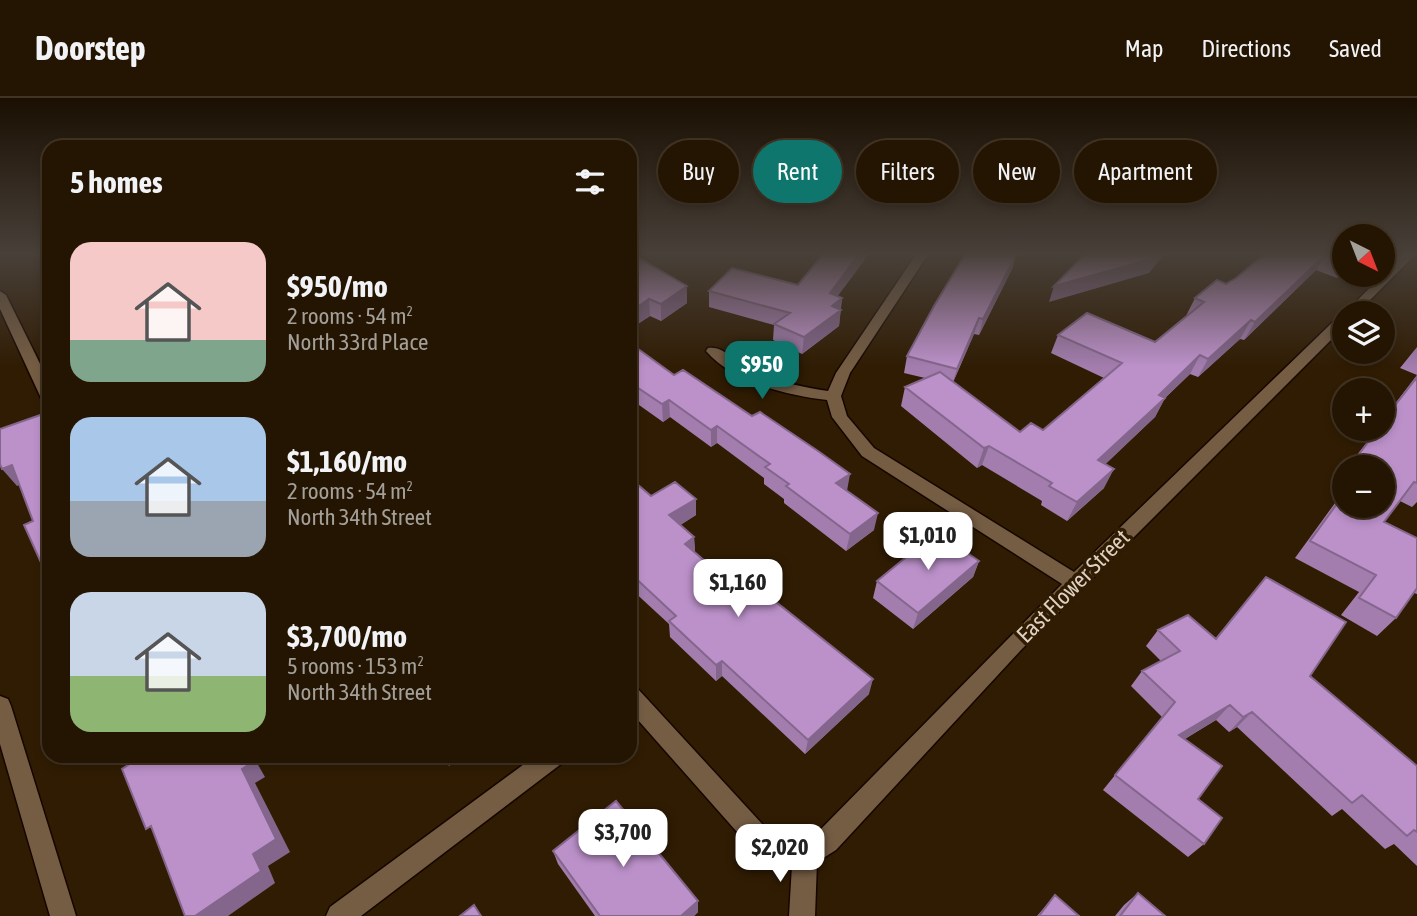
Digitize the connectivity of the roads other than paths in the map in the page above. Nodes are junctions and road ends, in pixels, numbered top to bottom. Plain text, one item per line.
1 (898, 291) edge
2 (0, 295) edge
3 (1332, 331) edge
4 (713, 351) dead end
5 (42, 383) edge
6 (833, 396) junction
7 (1076, 583) junction
8 (637, 704) edge
9 (0, 706) edge
10 (545, 763) edge
11 (805, 855) junction
12 (63, 916) edge
13 (339, 916) edge
14 (802, 916) edge

1 - 6 street
2 - 5 street
3 - 7 street, East Flower Street
4 - 6 street
6 - 7 street
7 - 11 street, East Flower Street
8 - 11 street
9 - 12 street
10 - 13 street
11 - 14 street

